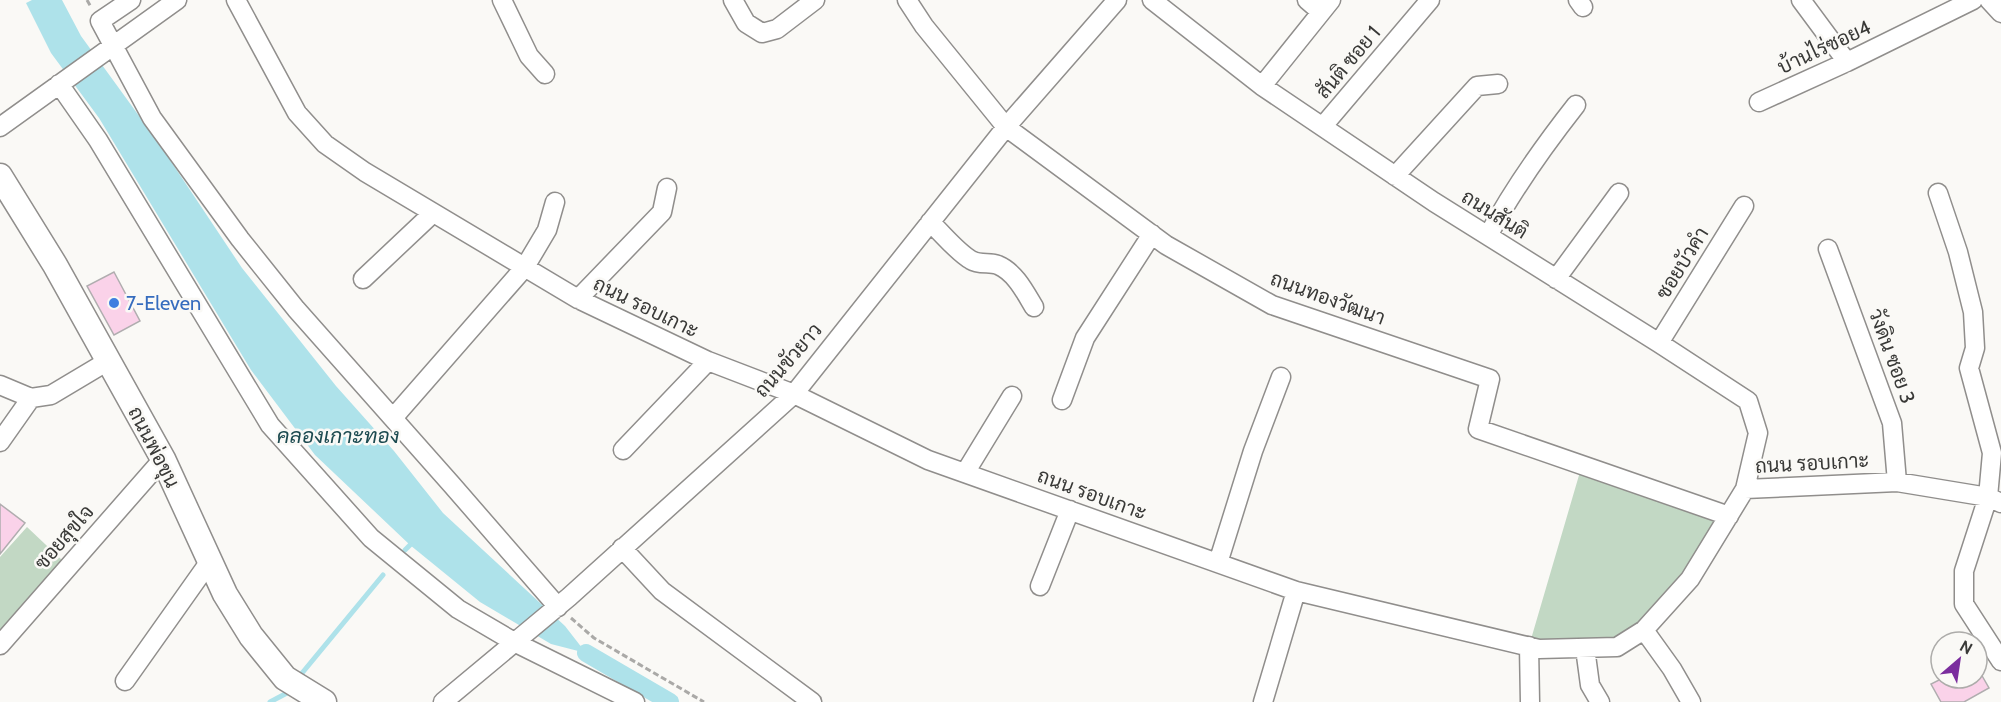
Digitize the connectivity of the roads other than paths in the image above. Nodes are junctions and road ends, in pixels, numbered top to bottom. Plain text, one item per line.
1 (131, 0) edge
2 (177, 0) edge
3 (236, 0) edge
4 (502, 0) edge
5 (733, 0) edge
6 (815, 0) edge
7 (907, 0) edge
8 (1117, 0) edge
9 (1152, 0) edge
10 (1430, 0) edge
11 (1801, 0) edge
12 (1973, 0) edge
13 (1989, 0) edge
14 (1319, 4) edge
15 (2001, 13) edge
16 (110, 48) junction
17 (1847, 62) junction
18 (545, 74) dead end
19 (62, 82) junction
20 (1498, 84) dead end
21 (1262, 86) junction
22 (1759, 102) dead end
23 (1576, 105) dead end
24 (1323, 126) junction
25 (0, 127) edge
26 (1006, 127) junction
27 (0, 176) edge
28 (1395, 176) junction
29 (667, 188) dead end
30 (1619, 192) dead end
31 (1938, 194) dead end
32 (555, 202) dead end
33 (1744, 206) dead end
34 (433, 213) junction
35 (930, 222) junction
36 (1152, 234) junction
37 (1488, 236) junction
38 (1828, 249) dead end
39 (525, 267) junction
40 (363, 279) dead end
41 (1556, 279) junction
42 (578, 299) junction
43 (1034, 307) dead end
44 (1659, 343) junction
45 (108, 361) junction
46 (708, 361) junction
47 (1281, 377) dead end
48 (0, 385) edge
49 (794, 394) junction
50 (1012, 396) dead end
51 (31, 398) junction
52 (1062, 400) dead end
53 (393, 418) junction
54 (0, 442) edge
55 (623, 450) dead end
56 (163, 459) junction
57 (965, 473) junction
58 (1897, 482) junction
59 (1745, 489) junction
60 (1994, 500) edge
61 (1070, 510) junction
62 (1729, 516) junction
63 (622, 548) junction
64 (210, 561) junction
65 (1218, 563) junction
66 (1040, 586) dead end
67 (1296, 591) junction
68 (558, 607) junction
69 (1644, 630) junction
70 (516, 643) junction
71 (0, 645) edge
72 (1529, 646) junction
73 (1585, 648) junction
74 (2001, 661) edge
75 (125, 681) dead end
76 (305, 690) edge
77 (443, 702) edge
78 (635, 702) edge
79 (812, 702) edge
80 (1263, 702) edge
81 (1530, 702) edge
82 (1600, 702) edge
83 (1691, 702) edge

1 - 16 street
2 - 16 street
3 - 34 street, ถนน รอบเกาะ
4 - 18 street
5 - 6 street
7 - 26 street, ถนนทองวัฒนา
8 - 26 street, ถนนขัวยาว
9 - 21 street, ถนนสันติ
10 - 24 street, สันติ ซอย 1
11 - 17 street
12 - 17 street, บ้านไร่ซอย4
13 - 15 street
14 - 21 street
16 - 19 street
16 - 53 street
17 - 22 street, บ้านไร่ซอย4
19 - 25 street
19 - 70 street
20 - 28 street
21 - 24 street, ถนนสันติ
23 - 37 street
24 - 28 street, ถนนสันติ
26 - 35 street, ถนนขัวยาว
26 - 36 street, ถนนทองวัฒนา
27 - 45 main road, ถนนพ่อขุน
28 - 37 street, ถนนสันติ
29 - 42 street
30 - 41 street
31 - 60 street
32 - 39 street
33 - 44 street, ซอยบัวคำ
34 - 39 street, ถนน รอบเกาะ
34 - 40 street
35 - 43 street
35 - 49 street, ถนนขัวยาว
36 - 52 street
36 - 62 street, ถนนทองวัฒนา
37 - 41 street, ถนนสันติ
38 - 58 street, วังดิน ซอย 3
39 - 42 street, ถนน รอบเกาะ
39 - 53 street
41 - 44 street, ถนนสันติ
42 - 46 street, ถนน รอบเกาะ
44 - 59 street, ถนนสันติ
45 - 51 street
45 - 56 main road, ถนนพ่อขุน
46 - 49 street, ถนน รอบเกาะ
46 - 55 street
47 - 65 street
48 - 51 street
49 - 57 street, ถนน รอบเกาะ
49 - 63 street, ถนนขัวยาว
50 - 57 street
51 - 54 street
53 - 68 street
56 - 64 main road, ถนนพ่อขุน
56 - 71 street, ซอยสุขใจ
57 - 61 street, ถนน รอบเกาะ
58 - 59 street, ถนน รอบเกาะ
58 - 60 street, ถนน รอบเกาะ
59 - 62 street, ถนน รอบเกาะ
60 - 74 street
61 - 65 street, ถนน รอบเกาะ
61 - 66 street
62 - 69 street, ถนน รอบเกาะ
63 - 68 street, ถนนขัวยาว
63 - 79 street
64 - 75 street
64 - 76 main road, ถนนพ่อขุน
65 - 67 street, ถนน รอบเกาะ
67 - 72 street, ถนน รอบเกาะ
67 - 80 street
68 - 70 street, ถนนขัวยาว
69 - 73 street, ถนน รอบเกาะ
69 - 83 street
70 - 77 street, ถนนขัวยาว
70 - 78 street
72 - 73 street, ถนน รอบเกาะ
72 - 81 street
73 - 82 street

